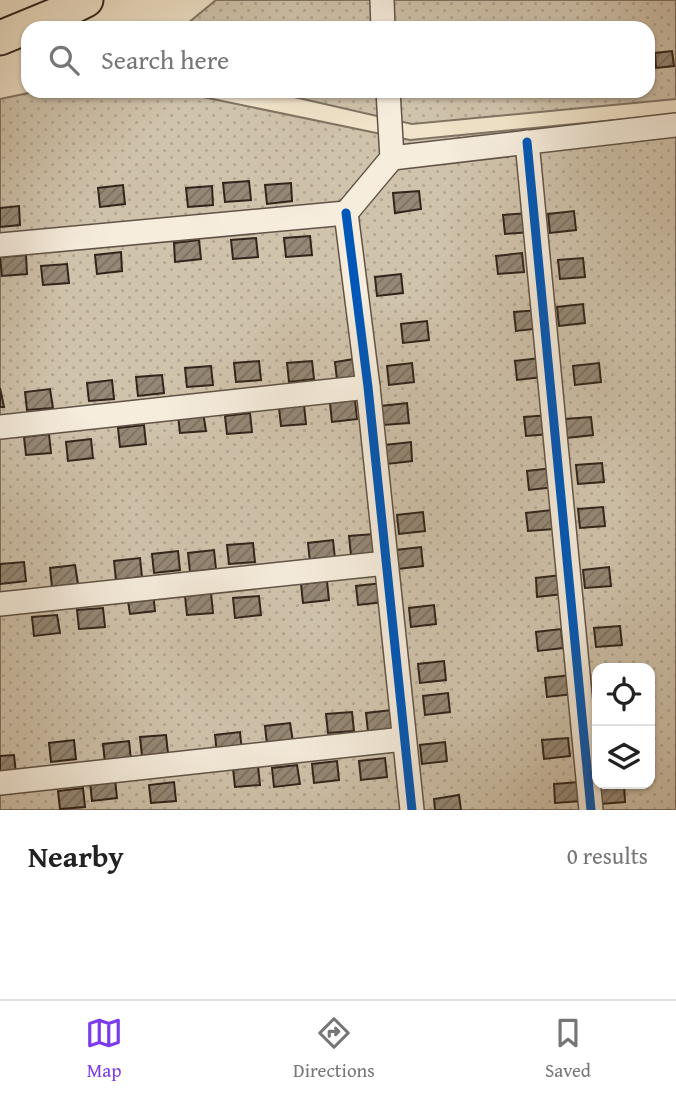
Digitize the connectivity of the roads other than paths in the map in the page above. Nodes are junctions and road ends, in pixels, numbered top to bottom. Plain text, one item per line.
1 (86, 0) edge
2 (382, 0) edge
3 (41, 21) edge
4 (383, 21) edge
5 (21, 29) edge
6 (0, 38) edge
7 (388, 98) edge
8 (676, 125) edge
9 (527, 142) junction
10 (392, 158) junction
11 (346, 213) junction
12 (0, 245) edge
13 (368, 387) junction
14 (0, 427) edge
15 (386, 563) junction
16 (0, 604) edge
17 (404, 739) junction
18 (0, 783) edge
19 (412, 810) edge
20 (591, 810) edge

1 - 3 highway
2 - 4 street
5 - 6 highway
7 - 10 street
8 - 9 street
9 - 10 street
9 - 20 street
10 - 11 street
11 - 12 street
11 - 13 street
13 - 14 street
13 - 15 street
15 - 16 street
15 - 17 street
17 - 18 street
17 - 19 street

